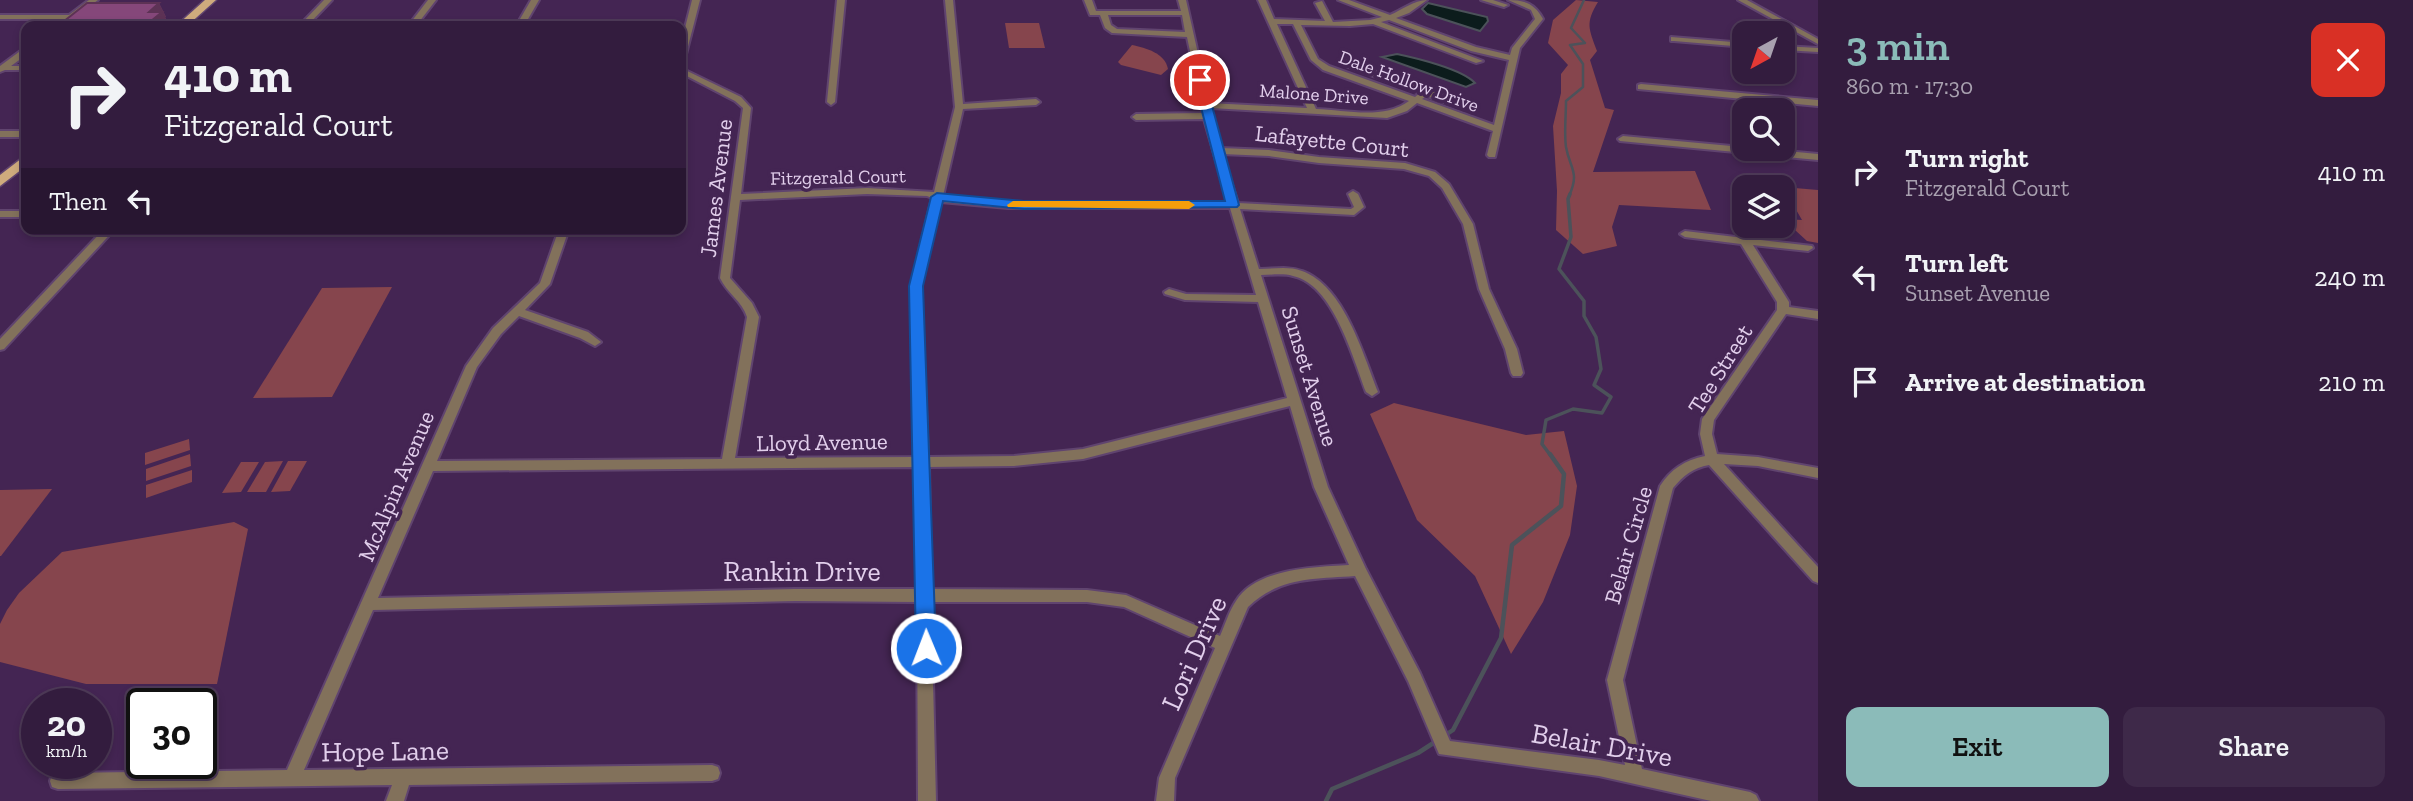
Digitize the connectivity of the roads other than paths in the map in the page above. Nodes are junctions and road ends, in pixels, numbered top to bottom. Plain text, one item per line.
1 (94, 0) edge
2 (211, 0) edge
3 (328, 0) edge
4 (432, 0) edge
5 (535, 0) edge
6 (696, 0) edge
7 (841, 0) edge
8 (949, 0) edge
9 (1088, 0) edge
10 (1182, 0) edge
11 (1262, 0) edge
12 (1342, 0) edge
13 (1423, 0) edge
14 (1485, 0) edge
15 (1742, 0) edge
16 (1508, 2) edge
17 (1319, 4) dead end
18 (1103, 13) junction
19 (1185, 13) junction
20 (0, 17) edge
21 (71, 17) junction
22 (1391, 19) junction
23 (65, 21) edge
24 (187, 21) edge
25 (308, 21) edge
26 (416, 21) edge
27 (523, 21) edge
28 (1271, 21) junction
29 (1295, 21) junction
30 (1329, 23) junction
31 (1376, 23) junction
32 (1189, 35) junction
33 (686, 39) edge
34 (1674, 40) dead end
35 (1818, 42) edge
36 (1732, 44) edge
37 (1796, 49) edge
38 (1818, 50) edge
39 (21, 55) edge
40 (1513, 58) junction
41 (1479, 61) dead end
42 (1342, 63) dead end
43 (21, 68) edge
44 (2, 69) edge
45 (686, 73) edge
46 (1641, 87) dead end
47 (1425, 93) junction
48 (1416, 101) junction
49 (831, 102) dead end
50 (1036, 102) dead end
51 (1455, 103) dead end
52 (1818, 103) edge
53 (959, 107) junction
54 (1207, 111) junction
55 (1313, 111) junction
56 (1136, 117) dead end
57 (1496, 129) junction
58 (0, 134) edge
59 (21, 134) edge
60 (1623, 139) dead end
61 (1217, 151) junction
62 (1492, 155) dead end
63 (1818, 158) edge
64 (21, 163) edge
65 (0, 182) edge
66 (1353, 194) dead end
67 (737, 197) junction
68 (937, 197) junction
69 (1233, 205) junction
70 (0, 214) edge
71 (21, 214) edge
72 (1685, 233) dead end
73 (104, 235) edge
74 (563, 235) edge
75 (1745, 241) junction
76 (1808, 248) dead end
77 (1254, 272) junction
78 (1170, 292) dead end
79 (1263, 299) junction
80 (1783, 310) junction
81 (519, 312) junction
82 (1818, 315) edge
83 (595, 342) dead end
84 (0, 346) edge
85 (1517, 373) dead end
86 (1372, 392) dead end
87 (1294, 401) junction
88 (1712, 459) junction
89 (922, 461) junction
90 (729, 464) junction
91 (429, 466) junction
92 (1818, 473) edge
93 (1359, 570) junction
94 (1818, 577) edge
95 (925, 597) junction
96 (370, 604) junction
97 (1223, 645) junction
98 (1445, 748) joint
99 (712, 773) dead end
100 (1636, 775) junction
101 (403, 777) junction
102 (292, 779) junction
103 (58, 781) dead end
104 (395, 801) edge
105 (927, 801) edge
106 (1165, 801) edge
107 (1750, 801) edge

1 - 21 street
2 - 24 main road
3 - 25 street
4 - 26 street
5 - 27 street
6 - 33 street
7 - 49 street
8 - 53 street
9 - 18 street
10 - 19 street, Sunset Avenue
11 - 28 street
12 - 22 street
13 - 22 street
14 - 16 street
15 - 35 street
16 - 40 street
17 - 30 street
18 - 19 street
18 - 32 street
19 - 32 street, Sunset Avenue
20 - 21 street
21 - 23 street
22 - 31 street
22 - 40 street
28 - 29 street
28 - 55 street
29 - 30 street
29 - 48 street, Dale Hollow Drive
30 - 31 street
31 - 41 street
32 - 54 street, Sunset Avenue
34 - 36 street
37 - 38 street
39 - 44 street
40 - 57 street
42 - 47 street
43 - 44 street
45 - 67 street, James Avenue
46 - 52 street
47 - 48 street
47 - 51 street
48 - 55 street, Malone Drive
48 - 57 street, Dale Hollow Drive
50 - 53 street
53 - 68 street
54 - 55 street, Malone Drive
54 - 56 street
54 - 61 street, Sunset Avenue
57 - 62 street
58 - 59 street
60 - 63 street
61 - 69 street, Sunset Avenue
61 - 85 street, Lafayette Court
64 - 65 main road
66 - 69 street, Fitzgerald Court
67 - 68 street, Fitzgerald Court
67 - 90 street, James Avenue
68 - 69 street, Fitzgerald Court
68 - 89 street
69 - 77 street, Sunset Avenue
70 - 71 street
72 - 75 street
73 - 84 street
74 - 81 street, McAlpin Avenue
75 - 76 street
75 - 80 street
77 - 79 street, Sunset Avenue
77 - 86 street
78 - 79 street
79 - 87 street, Sunset Avenue
80 - 82 street
80 - 88 street, Tee Street
81 - 83 street
81 - 91 street, McAlpin Avenue
87 - 89 street, Lloyd Avenue
87 - 93 street, Sunset Avenue
88 - 92 street, Belair Circle
88 - 94 street
88 - 100 street, Belair Circle
89 - 90 street, Lloyd Avenue
89 - 95 street
90 - 91 street, Lloyd Avenue
91 - 96 street, McAlpin Avenue
93 - 97 street, Lori Drive
93 - 98 street, Sunset Avenue
95 - 96 street, Rankin Drive
95 - 97 street, Rankin Drive
95 - 105 street
96 - 102 street, McAlpin Avenue
97 - 106 street, Lori Drive
98 - 100 street, Belair Drive
99 - 101 street, Hope Lane
100 - 107 street, Belair Drive
101 - 102 street, Hope Lane
101 - 104 street
102 - 103 street, Hope Lane

